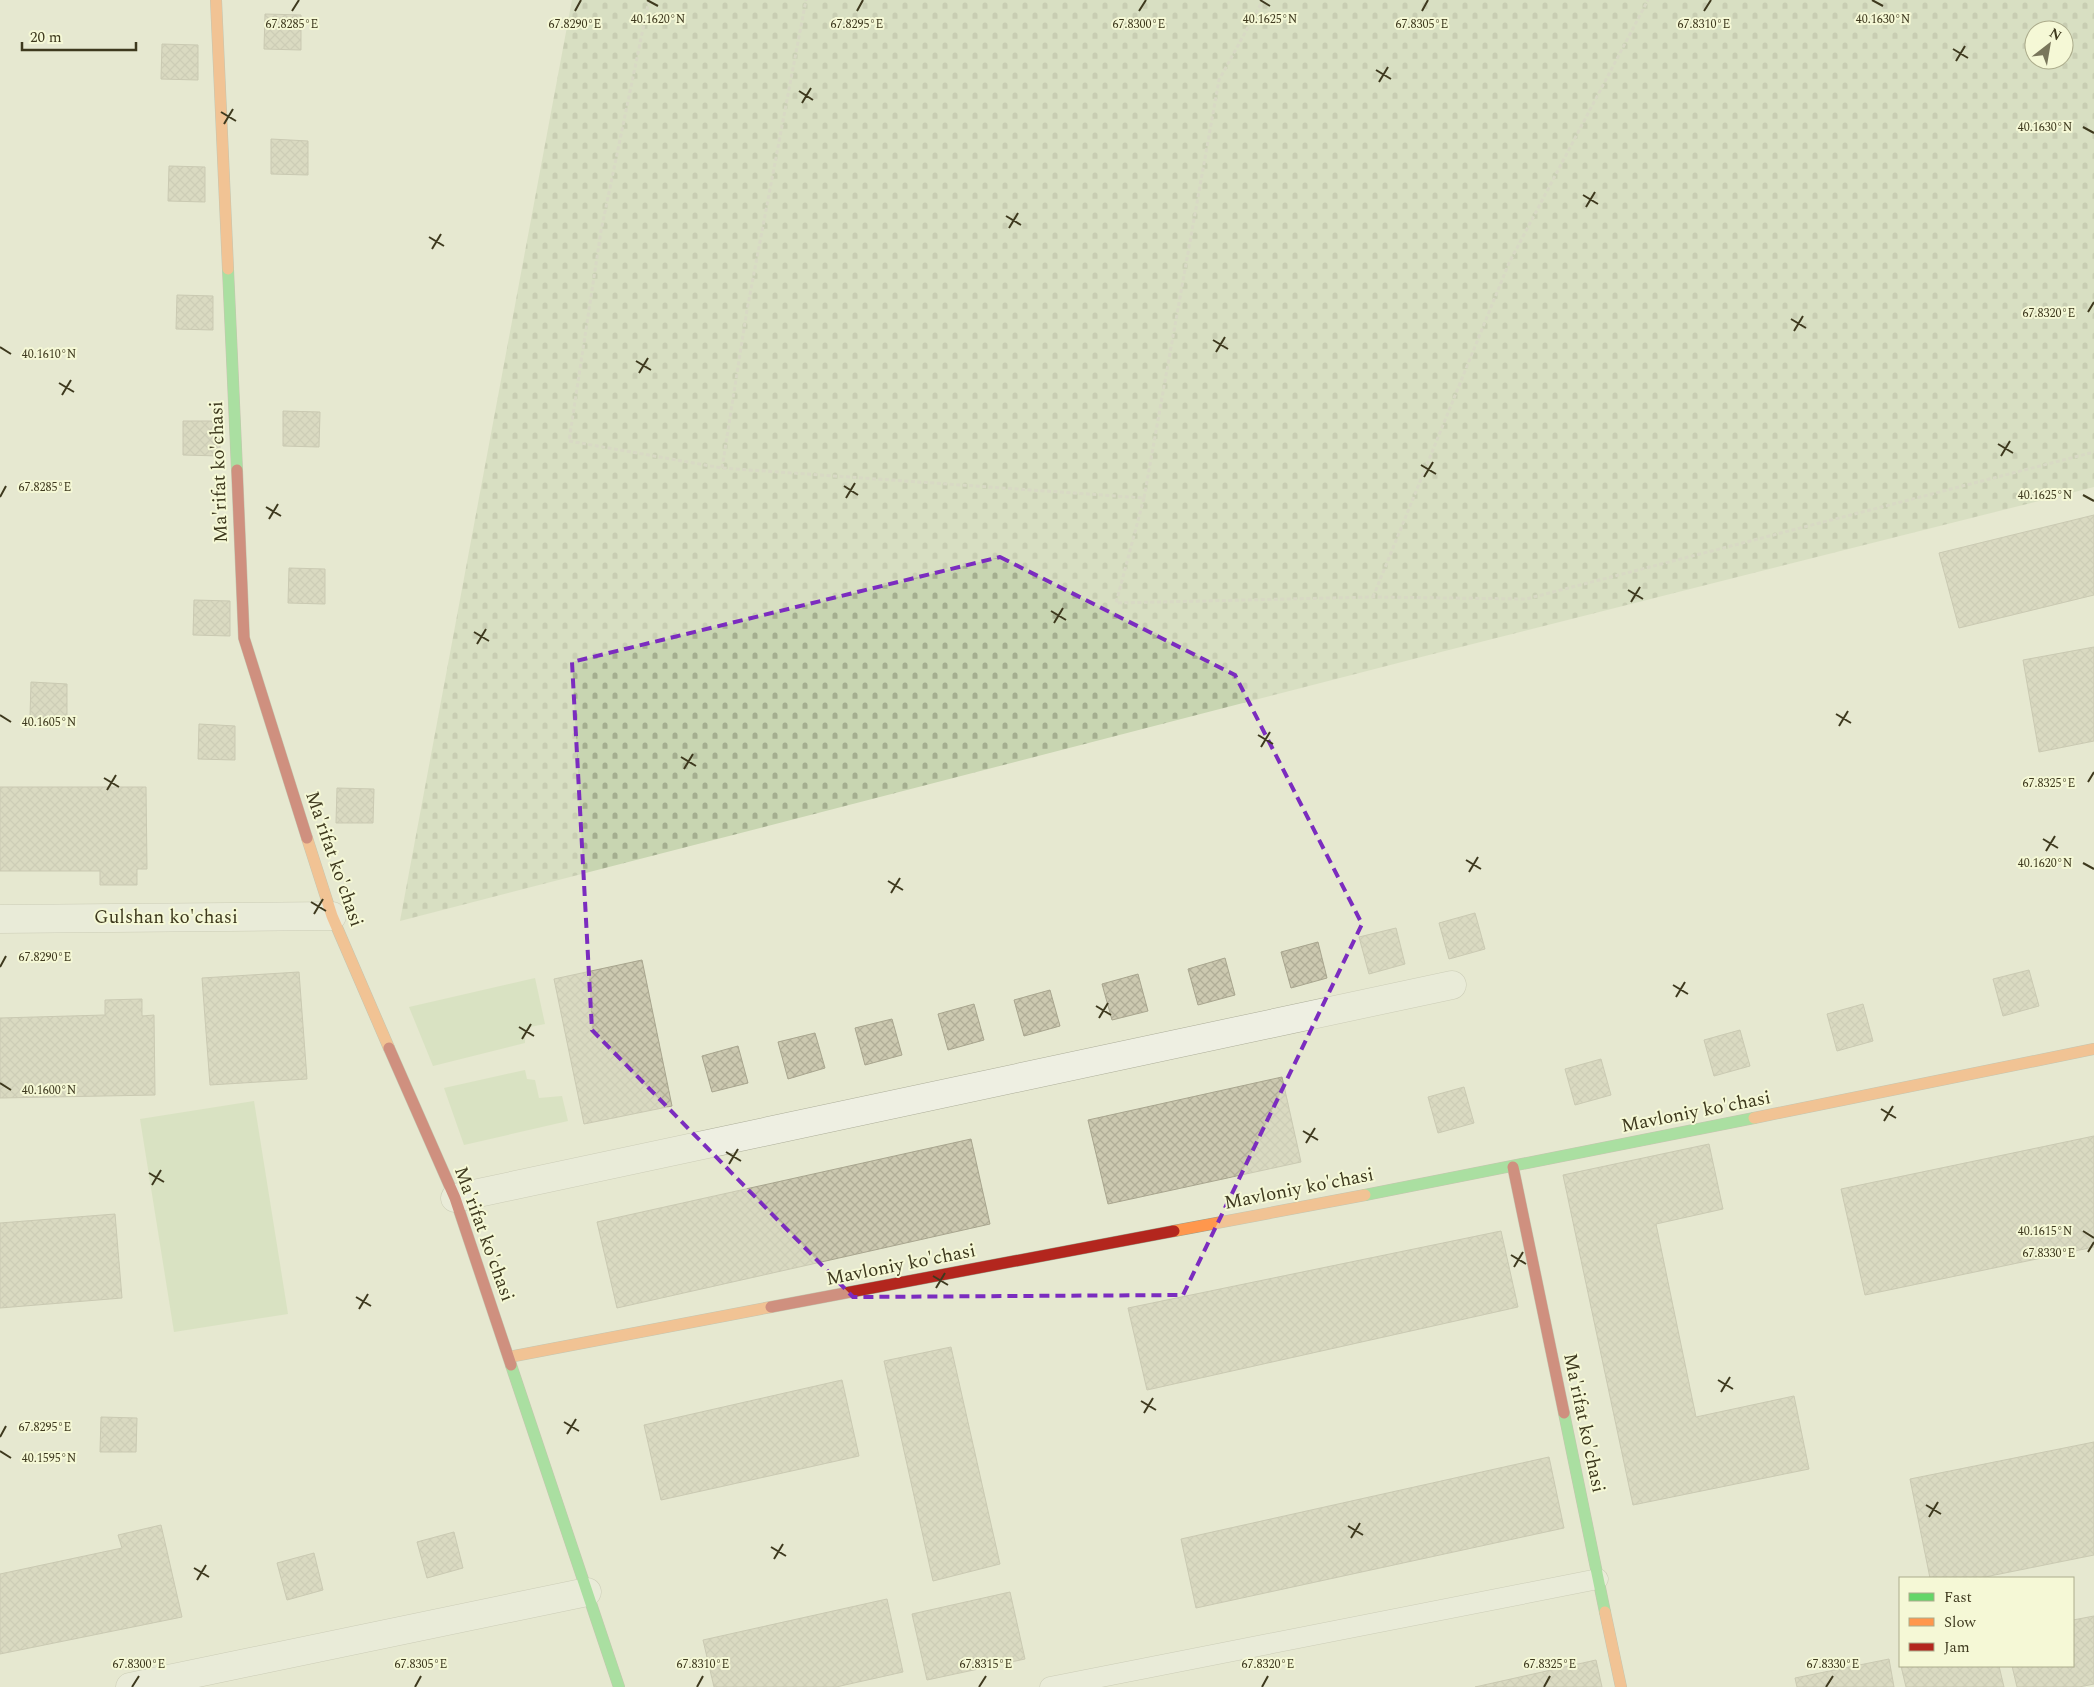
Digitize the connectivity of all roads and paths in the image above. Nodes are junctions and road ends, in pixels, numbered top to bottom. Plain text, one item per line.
1 (216, 0) edge
2 (649, 0) edge
3 (806, 0) edge
4 (1263, 0) edge
5 (1648, 0) edge
6 (2094, 452) edge
7 (722, 468) junction
8 (1144, 498) junction
9 (1373, 597) junction
10 (332, 916) junction
11 (0, 919) edge
12 (1452, 986) dead end
13 (2094, 1049) edge
14 (1513, 1166) junction
15 (455, 1198) junction
16 (509, 1357) junction
17 (1598, 1579) junction
18 (587, 1592) junction
19 (130, 1687) edge
20 (619, 1687) edge
21 (1050, 1687) edge
22 (1621, 1687) edge

1 - 10 street, Ma'rifat ko'chasi
2 - 7 path
3 - 7 path
4 - 8 path
5 - 9 path
6 - 9 path
7 - 8 path
8 - 9 path
10 - 11 street, Gulshan ko'chasi
10 - 15 street, Ma'rifat ko'chasi
12 - 15 street
13 - 14 street, Mavloniy ko'chasi
14 - 16 street, Mavloniy ko'chasi
14 - 17 street, Ma'rifat ko'chasi
15 - 16 street, Ma'rifat ko'chasi
16 - 18 street, Ma'rifat ko'chasi
17 - 21 lane
17 - 22 street, Ma'rifat ko'chasi
18 - 19 street
18 - 20 street, Ma'rifat ko'chasi

